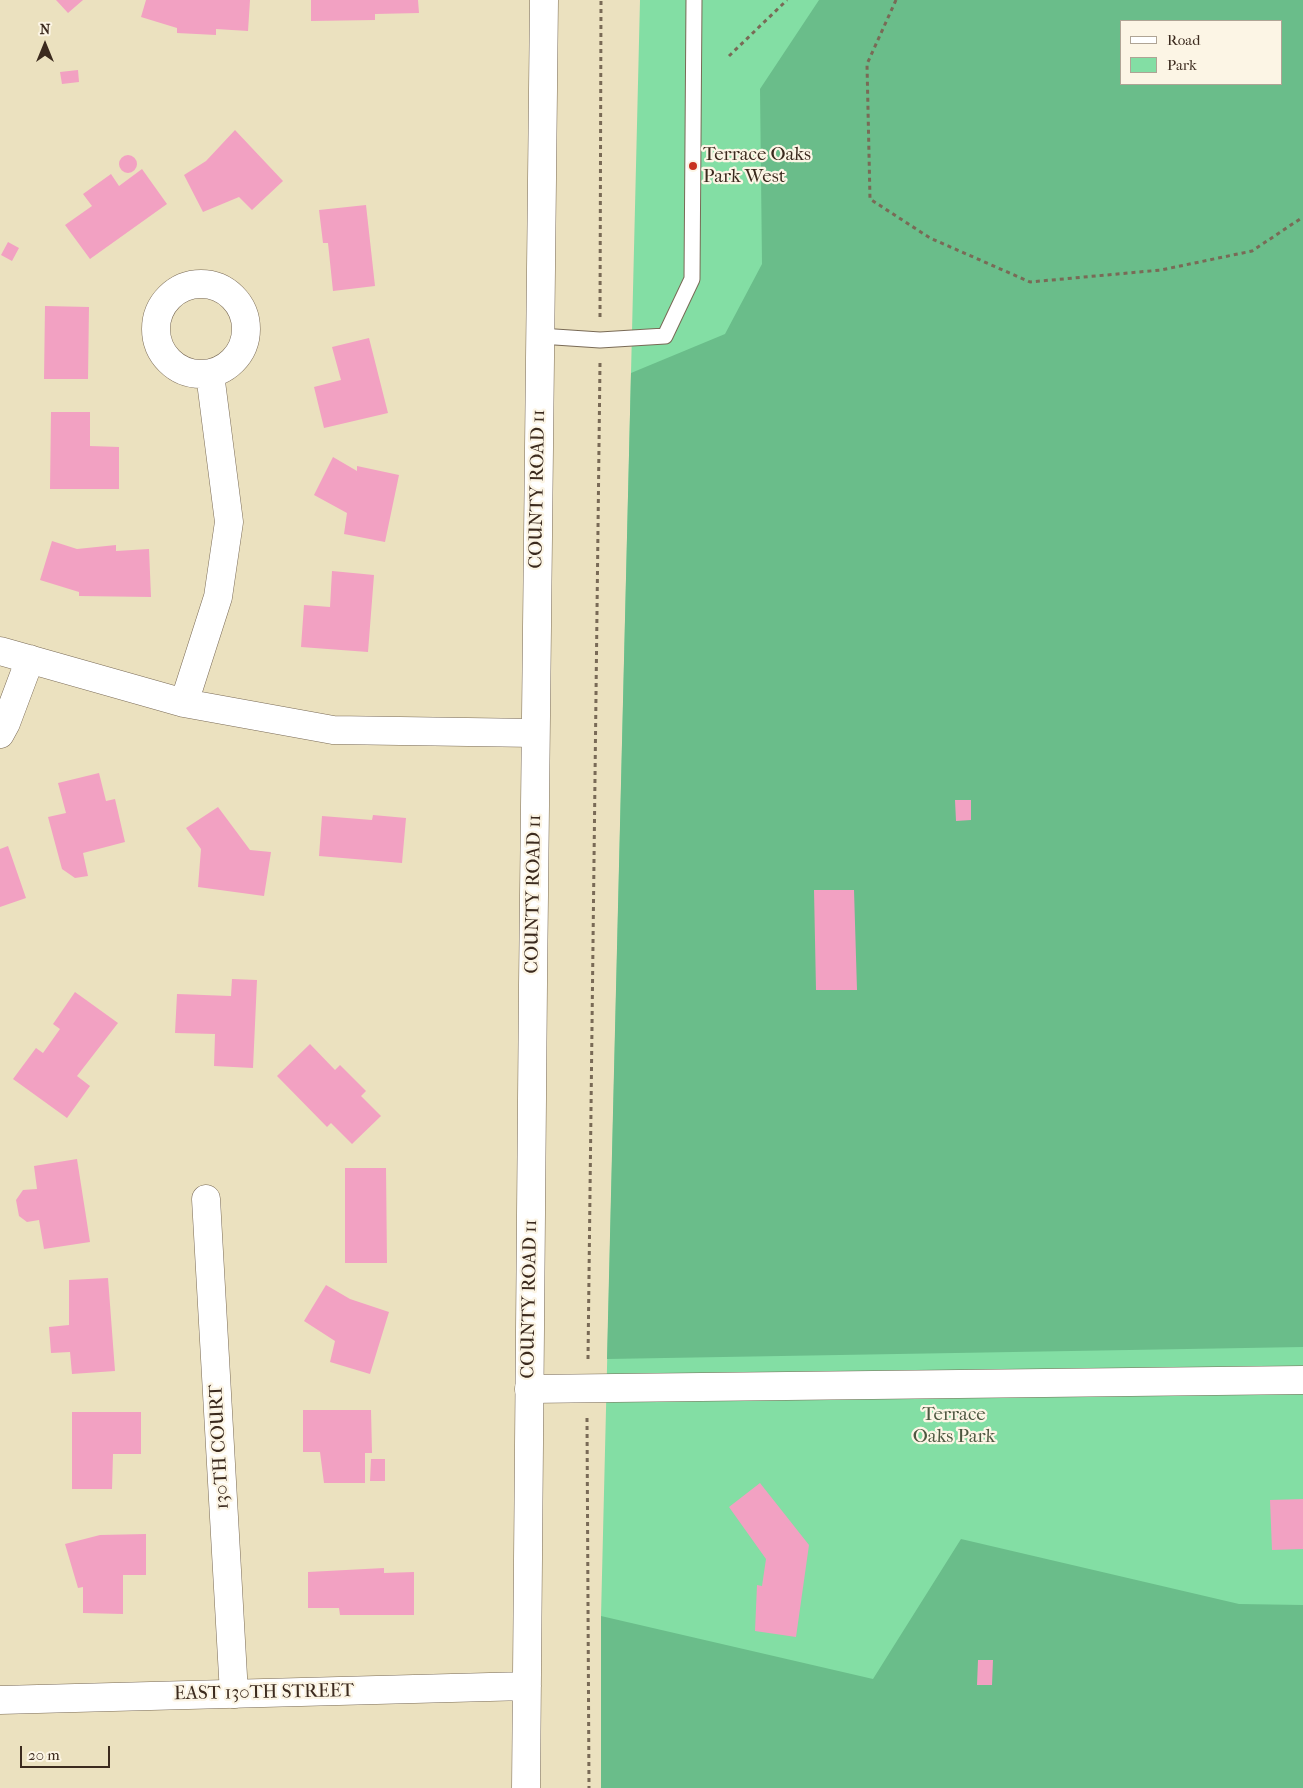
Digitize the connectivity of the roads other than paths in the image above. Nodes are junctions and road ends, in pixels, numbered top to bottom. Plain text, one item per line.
1 (544, 0) edge
2 (694, 0) edge
3 (540, 336) junction
4 (210, 374) dead end
5 (0, 651) edge
6 (30, 659) junction
7 (184, 703) junction
8 (535, 733) junction
9 (0, 734) edge
10 (206, 1199) dead end
11 (1303, 1380) edge
12 (529, 1389) junction
13 (527, 1686) junction
14 (234, 1694) junction
15 (0, 1700) edge
16 (526, 1788) edge

1 - 3 street, COUNTY ROAD 11
2 - 3 lane
3 - 8 street, COUNTY ROAD 11
4 - 7 street
5 - 6 street
6 - 7 street
6 - 9 street
7 - 8 street
8 - 12 street, COUNTY ROAD 11
10 - 14 street, 130TH COURT
11 - 12 street
12 - 13 street, COUNTY ROAD 11
13 - 14 street, EAST 130TH STREET
13 - 16 street, COUNTY ROAD 11
14 - 15 street, EAST 130TH STREET

